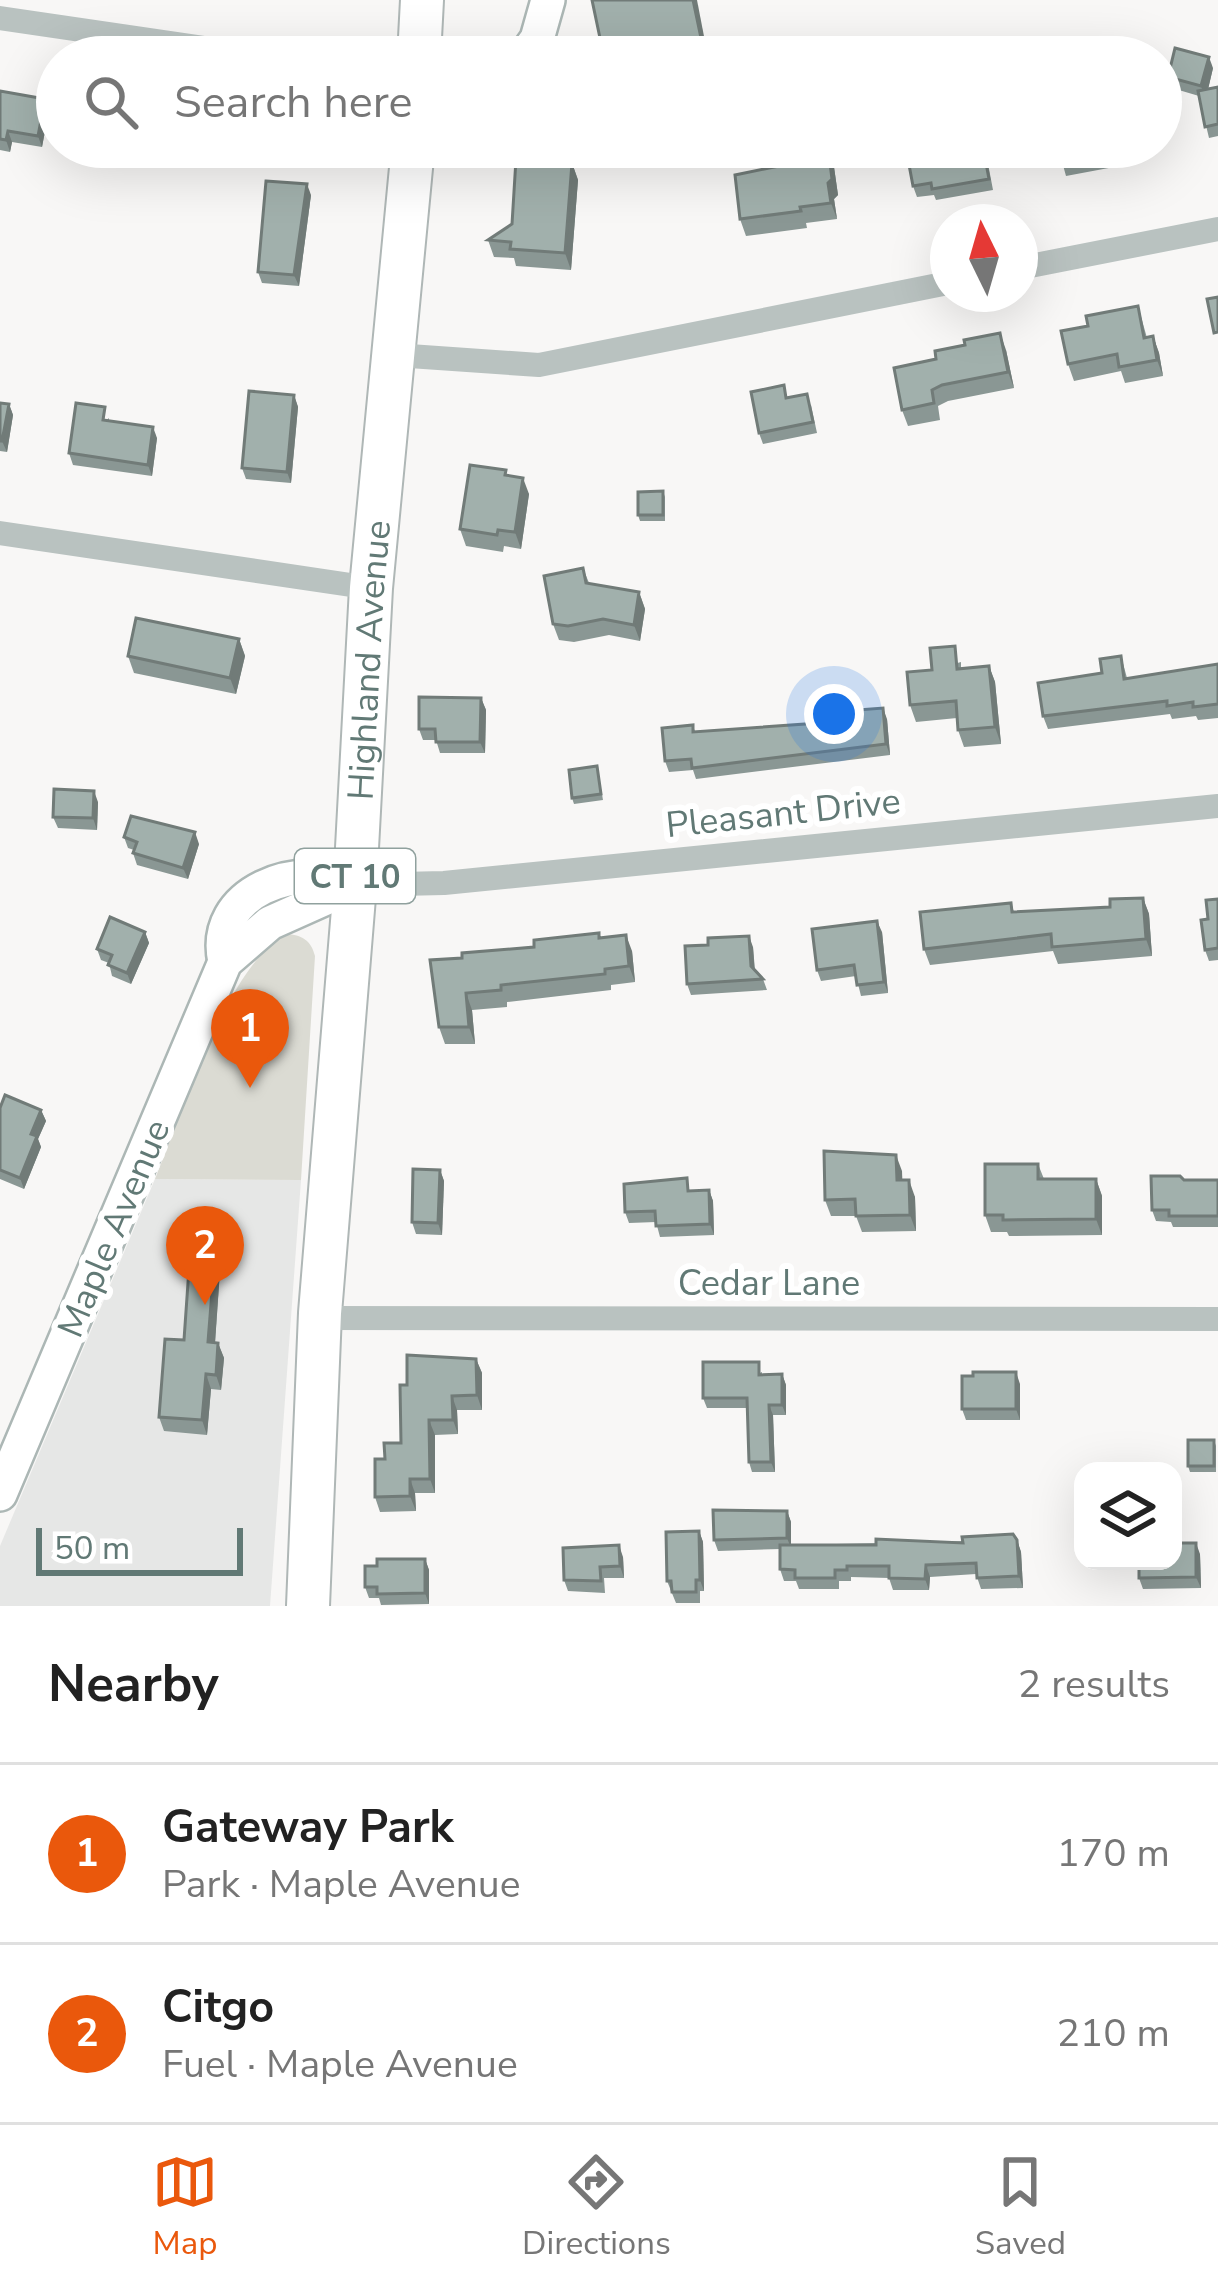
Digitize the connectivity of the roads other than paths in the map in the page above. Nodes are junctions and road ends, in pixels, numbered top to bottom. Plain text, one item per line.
1 (422, 0) edge
2 (548, 0) edge
3 (0, 18) edge
4 (123, 36) edge
5 (420, 36) edge
6 (538, 36) edge
7 (410, 168) edge
8 (1218, 229) edge
9 (1038, 264) edge
10 (930, 287) edge
11 (395, 355) junction
12 (0, 532) edge
13 (370, 588) junction
14 (1218, 806) edge
15 (355, 885) junction
16 (320, 1318) junction
17 (1218, 1319) edge
18 (0, 1494) edge
19 (308, 1606) edge

1 - 5 highway
2 - 6 street
3 - 4 street
7 - 11 highway, Highland Avenue / CT 10
8 - 9 street
10 - 11 street
11 - 13 highway, Highland Avenue / CT 10
12 - 13 street
13 - 15 highway, Highland Avenue / CT 10
14 - 15 street, Pleasant Drive
15 - 16 highway, Highland Avenue / CT 10
15 - 18 street, Maple Avenue
16 - 17 street, Cedar Lane
16 - 19 highway, Highland Avenue / CT 10

